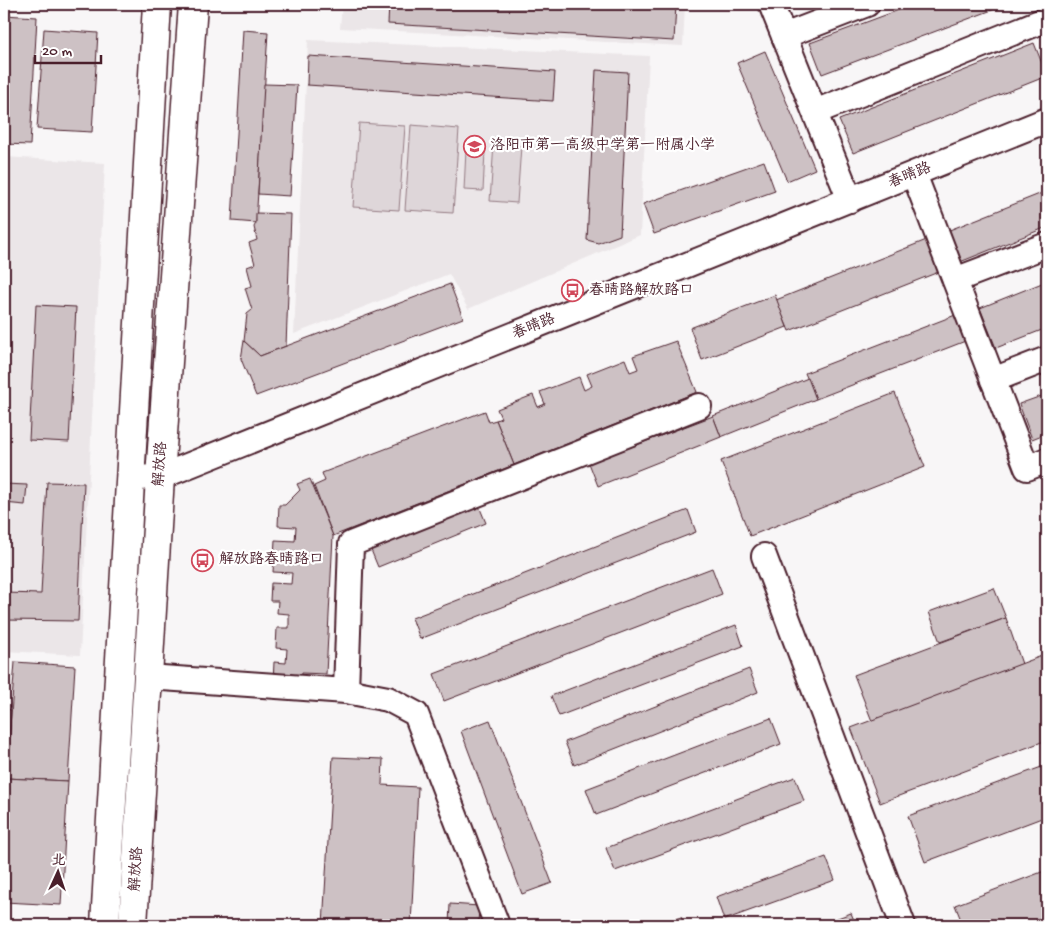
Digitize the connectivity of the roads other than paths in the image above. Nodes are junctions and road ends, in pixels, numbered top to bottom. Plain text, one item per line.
1 (156, 4) edge
2 (193, 4) edge
3 (771, 4) edge
4 (867, 4) edge
5 (1043, 4) edge
6 (1047, 15) edge
7 (1047, 19) edge
8 (784, 36) junction
9 (815, 112) junction
10 (1047, 120) edge
11 (914, 174) junction
12 (850, 200) junction
13 (1047, 245) edge
14 (955, 280) junction
15 (1047, 358) edge
16 (993, 380) junction
17 (699, 406) dead end
18 (1047, 460) edge
19 (160, 477) junction
20 (129, 478) junction
21 (764, 556) dead end
22 (148, 677) junction
23 (346, 692) junction
24 (105, 925) edge
25 (133, 925) edge
26 (497, 925) edge
27 (903, 925) edge

1 - 20 main road, 解放路
2 - 19 main road, 解放路
3 - 8 street
4 - 8 street
5 - 6 street
7 - 9 street
8 - 9 street
9 - 12 street
10 - 11 street, 春晴路
11 - 12 street, 春晴路
11 - 14 street
12 - 19 street, 春晴路
13 - 14 street
14 - 16 street
15 - 16 street
16 - 18 street
17 - 23 street
19 - 20 street, 春晴路
19 - 22 main road, 解放路
20 - 24 main road, 解放路
21 - 27 street
22 - 23 street
22 - 25 main road, 解放路
23 - 26 street

